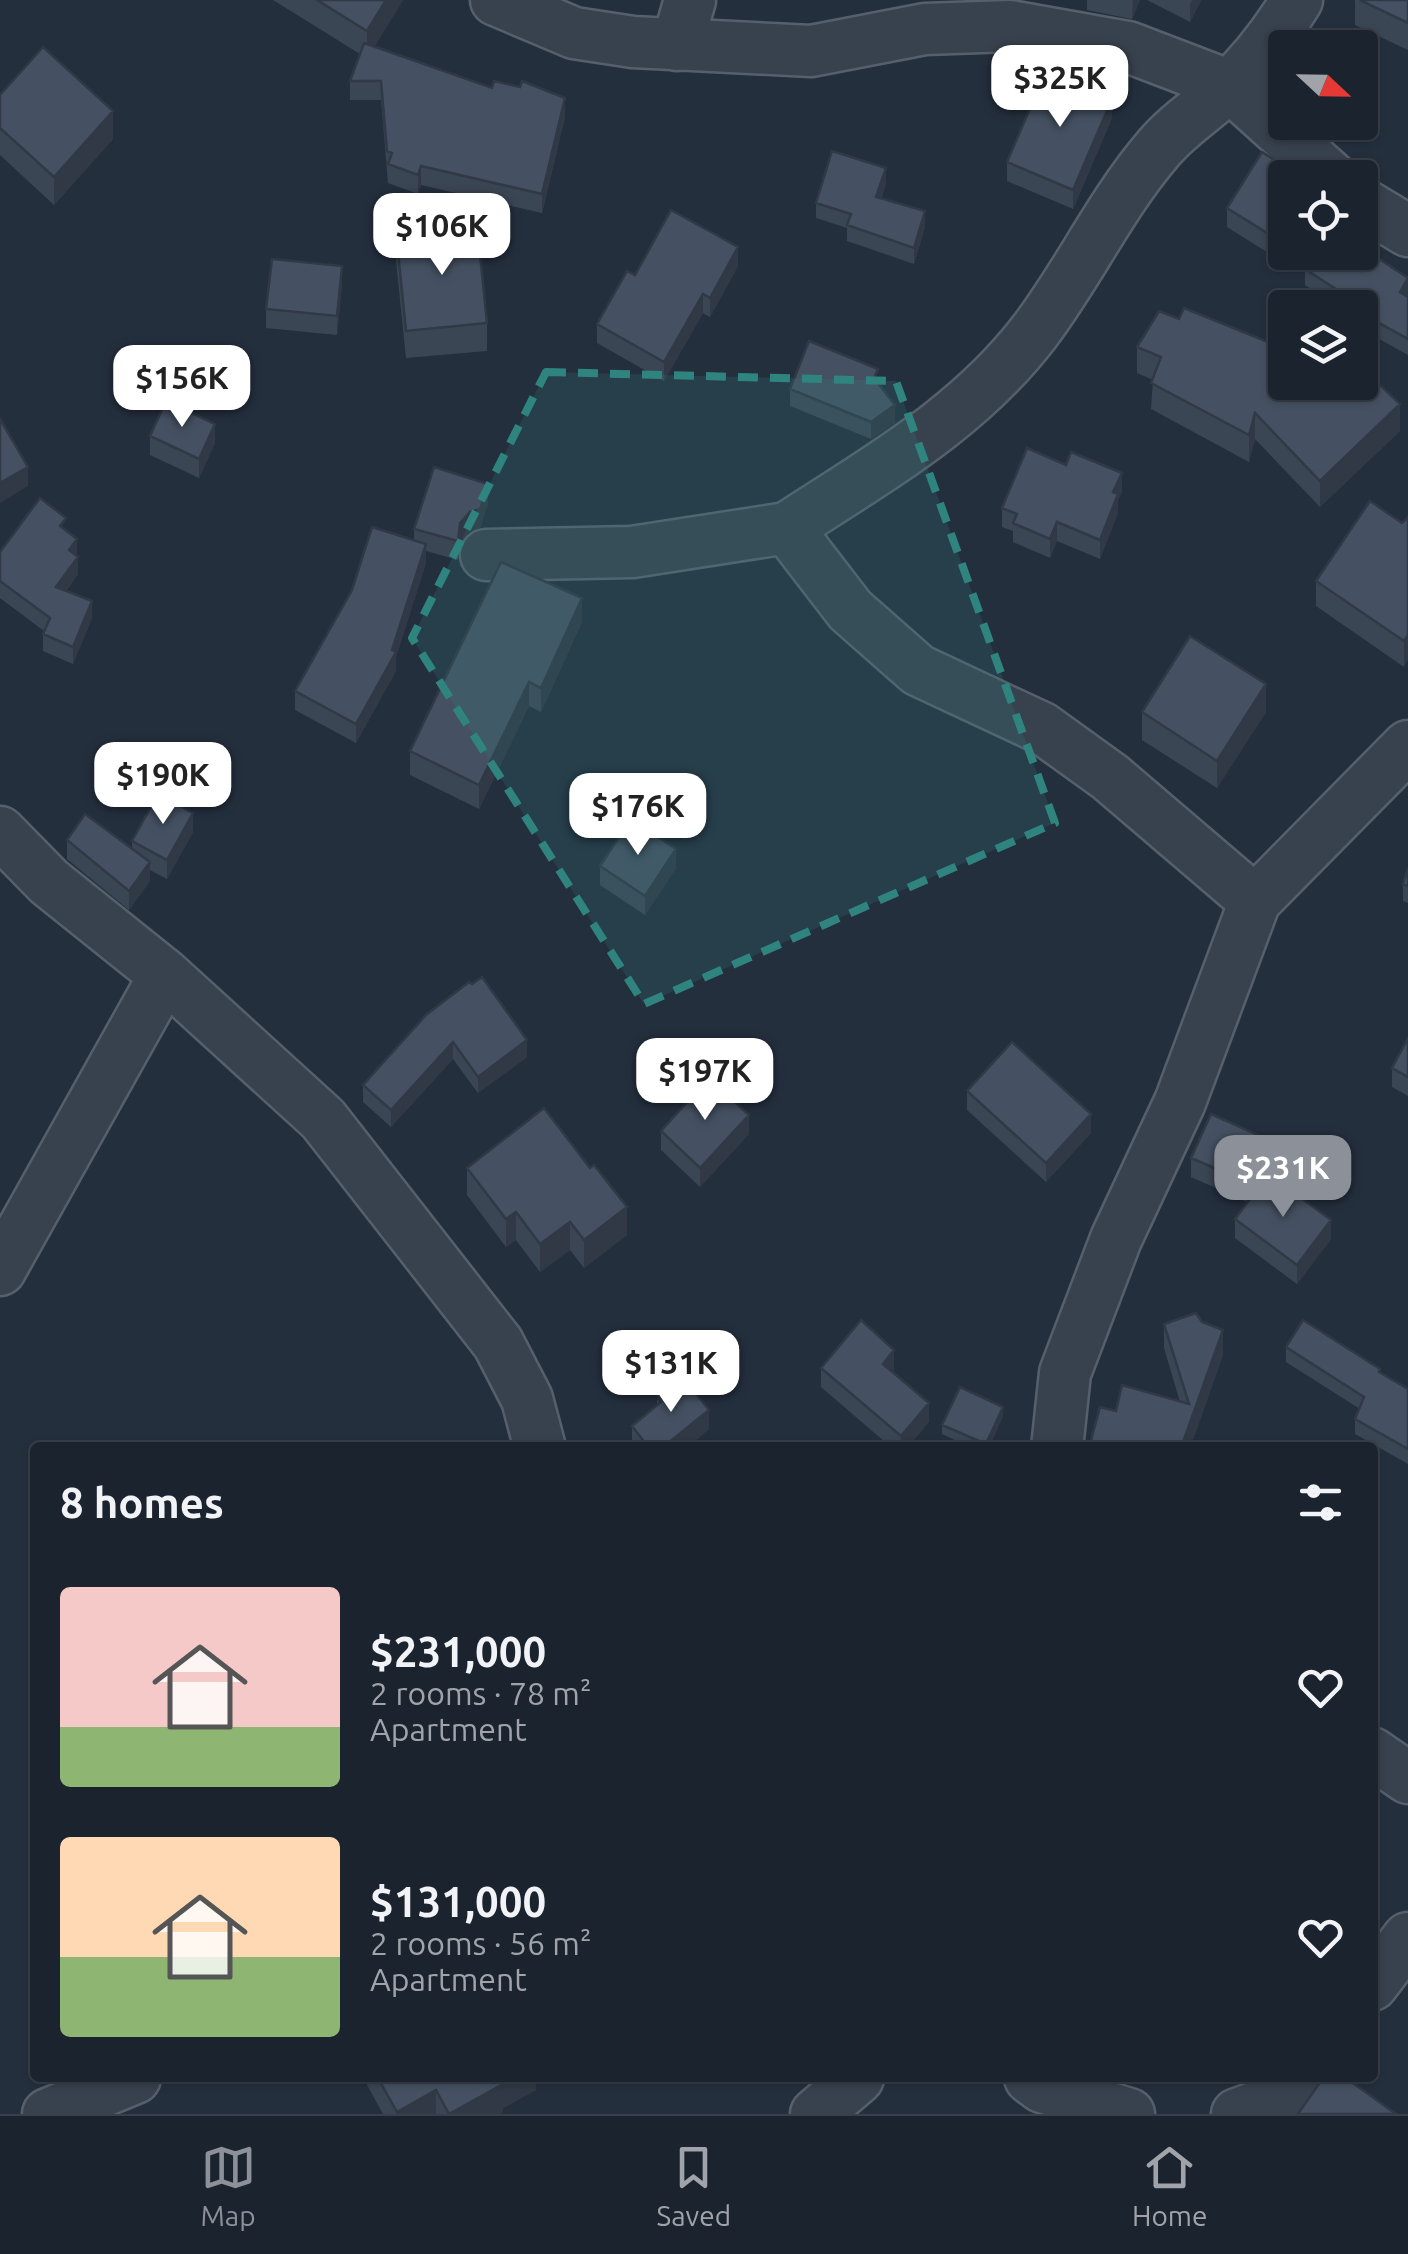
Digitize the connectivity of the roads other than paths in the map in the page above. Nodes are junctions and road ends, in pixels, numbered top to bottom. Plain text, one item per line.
1 (496, 0) edge
2 (1297, 0) edge
3 (1015, 13) edge
4 (684, 22) edge
5 (1230, 86) junction
6 (1312, 160) edge
7 (1378, 213) edge
8 (1408, 231) edge
9 (787, 528) junction
10 (486, 556) dead end
11 (1408, 746) edge
12 (0, 832) edge
13 (1255, 901) junction
14 (165, 975) junction
15 (0, 1270) edge
16 (539, 1442) edge
17 (1058, 1442) edge
18 (1378, 1757) edge
19 (1408, 1778) edge
20 (1408, 1938) edge
21 (1378, 1976) edge
22 (125, 2082) edge
23 (796, 2082) edge
24 (853, 2082) edge
25 (1035, 2082) edge
26 (1298, 2082) edge
27 (48, 2114) edge
28 (816, 2114) edge
29 (1129, 2114) edge
30 (1237, 2114) edge

1 - 4 street
2 - 5 street
3 - 4 street
3 - 5 street
5 - 6 street
5 - 9 street
7 - 8 street
9 - 10 street
9 - 13 street
11 - 13 street
12 - 14 street
13 - 17 street
14 - 15 street
14 - 16 street
18 - 19 street
20 - 21 street
22 - 27 street
23 - 28 street
24 - 28 street
25 - 29 street
26 - 30 street

